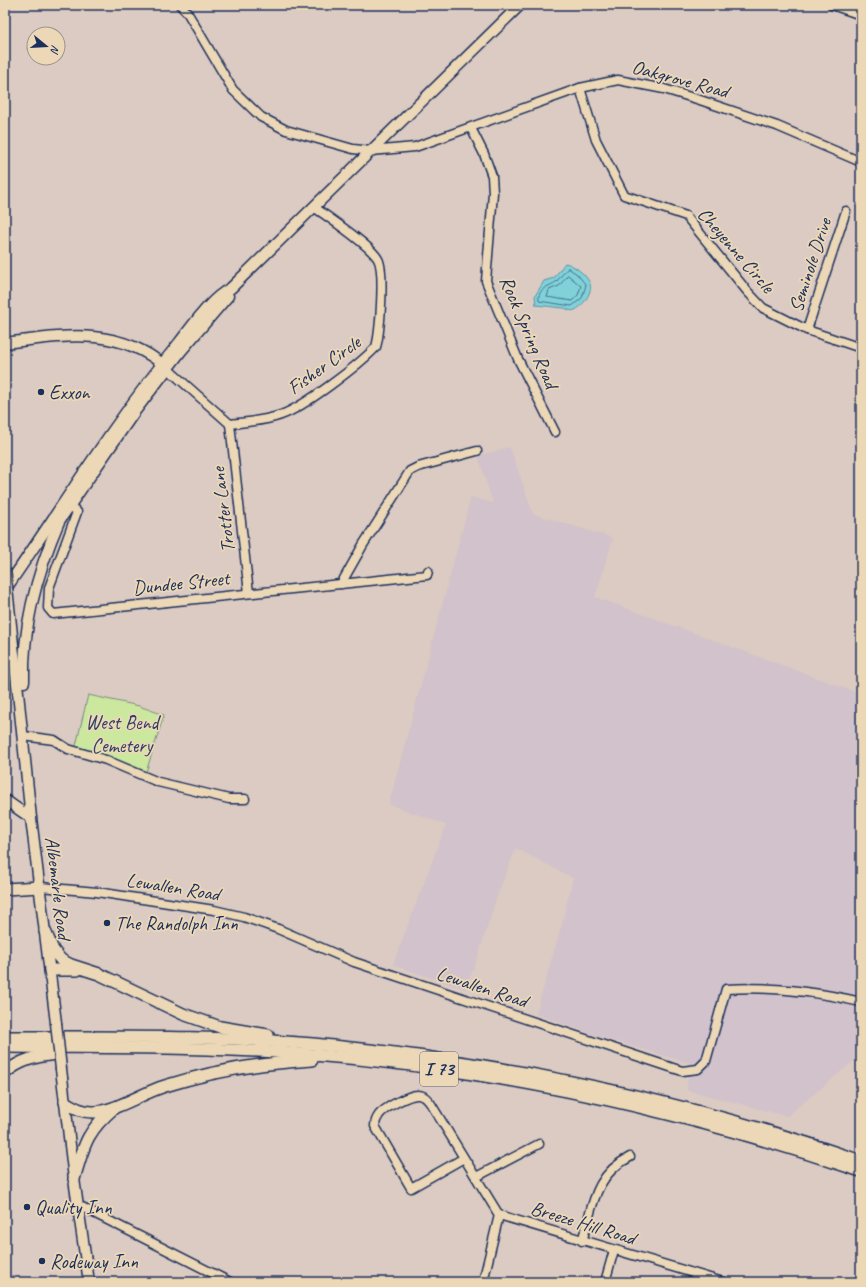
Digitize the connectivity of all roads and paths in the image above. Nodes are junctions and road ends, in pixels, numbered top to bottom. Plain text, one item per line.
1 (180, 5) edge
2 (520, 5) edge
3 (832, 5) edge
4 (861, 15) edge
5 (580, 88) junction
6 (471, 128) junction
7 (371, 151) junction
8 (861, 162) edge
9 (314, 207) junction
10 (846, 211) dead end
11 (807, 330) junction
12 (5, 344) edge
13 (861, 348) edge
14 (165, 366) junction
15 (230, 424) junction
16 (555, 432) dead end
17 (477, 451) dead end
18 (70, 505) junction
19 (61, 518) junction
20 (5, 569) edge
21 (428, 571) dead end
22 (341, 584) junction
23 (5, 590) edge
24 (249, 593) junction
25 (5, 597) edge
26 (20, 707) junction
27 (23, 736) junction
28 (245, 799) dead end
29 (5, 800) edge
30 (31, 818) junction
31 (40, 887) junction
32 (5, 889) edge
33 (45, 931) junction
34 (50, 970) junction
35 (84, 970) junction
36 (861, 1002) edge
37 (5, 1036) edge
38 (332, 1046) junction
39 (5, 1047) edge
40 (96, 1048) junction
41 (352, 1059) junction
42 (5, 1073) edge
43 (65, 1102) junction
44 (118, 1105) junction
45 (539, 1144) dead end
46 (630, 1157) dead end
47 (464, 1158) junction
48 (861, 1161) edge
49 (861, 1171) edge
50 (476, 1178) junction
51 (74, 1179) junction
52 (78, 1205) junction
53 (499, 1215) junction
54 (582, 1241) junction
55 (614, 1250) junction
56 (89, 1282) edge
57 (230, 1282) edge
58 (483, 1282) edge
59 (605, 1282) edge
60 (723, 1282) edge

1 - 7 street, Oakgrove Road
2 - 7 main road
3 - 4 street
5 - 6 street, Oakgrove Road
5 - 8 street, Oakgrove Road
5 - 11 street, Cheyenne Circle
6 - 7 street, Oakgrove Road
6 - 16 street, Rock Spring Road
7 - 9 main road
9 - 14 main road
9 - 15 street, Fisher Circle
10 - 11 street, Seminole Drive
11 - 13 street, Cheyenne Circle
12 - 14 main road
14 - 15 street
14 - 18 main road
14 - 23 main road
15 - 24 street, Trotter Lane
17 - 22 street
18 - 19 main road
18 - 24 street, Dundee Street
19 - 25 main road
19 - 26 main road
20 - 26 main road, Albemarle Road, bridge
21 - 22 street, Dundee Street
22 - 24 street, Dundee Street
26 - 27 main road, Albemarle Road
27 - 28 street
27 - 30 main road, Albemarle Road
29 - 30 main road
30 - 31 main road, Albemarle Road
31 - 32 highway
31 - 33 main road, Albemarle Road
31 - 36 street, Lewallen Road
33 - 34 main road, Albemarle Road
33 - 35 highway
34 - 35 highway
34 - 43 main road, Albemarle Road, bridge
35 - 38 highway
37 - 38 highway, I 73
38 - 48 highway, I 73
39 - 40 highway, I 73
40 - 41 highway, I 73
40 - 42 highway
41 - 44 highway
41 - 49 highway, I 73
43 - 44 highway
43 - 51 main road, Albemarle Road
44 - 51 highway
45 - 50 street
46 - 54 street
47 - 47 street, Breeze Hill Road
47 - 50 street, Breeze Hill Road
50 - 53 street, Breeze Hill Road
51 - 52 main road, Albemarle Road
52 - 56 main road, Albemarle Road
52 - 57 street
53 - 54 street, Breeze Hill Road
53 - 58 street
54 - 55 street, Breeze Hill Road
55 - 59 street
55 - 60 street, Breeze Hill Road

